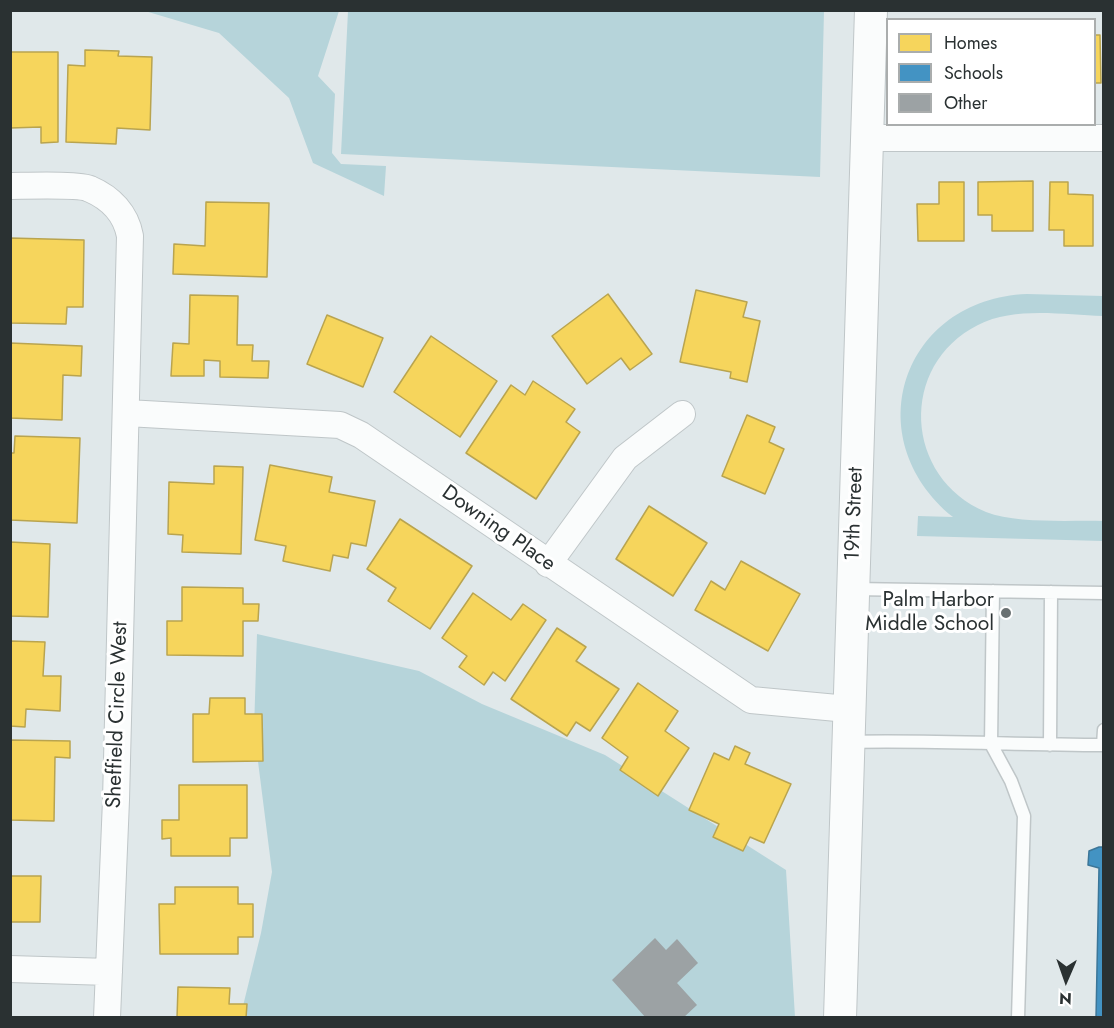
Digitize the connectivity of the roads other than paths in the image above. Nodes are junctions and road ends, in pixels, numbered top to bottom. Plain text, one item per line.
1 (870, 10) edge
2 (868, 138) junction
3 (1104, 138) edge
4 (10, 186) edge
5 (127, 413) junction
6 (682, 414) dead end
7 (548, 564) junction
8 (853, 588) junction
9 (993, 591) junction
10 (1051, 592) junction
11 (1104, 593) edge
12 (848, 710) junction
13 (1104, 730) edge
14 (848, 742) junction
15 (992, 744) junction
16 (1050, 745) junction
17 (1103, 745) edge
18 (10, 969) edge
19 (109, 972) junction
20 (107, 1017) edge
21 (840, 1017) edge
22 (1018, 1017) edge

1 - 2 street, 19th Street
2 - 3 street
2 - 8 street, 19th Street
4 - 5 street, Sheffield Circle West
5 - 7 street, Downing Place
5 - 19 street, Sheffield Circle West
6 - 7 street
7 - 12 street, Downing Place
8 - 9 lane
8 - 12 street, 19th Street
9 - 10 lane
9 - 15 lane
10 - 11 lane
10 - 16 lane
12 - 14 street, 19th Street
13 - 17 lane
14 - 15 lane
14 - 21 street, 19th Street
15 - 16 lane
15 - 22 lane
16 - 17 lane
18 - 19 street
19 - 20 street, Sheffield Circle West

